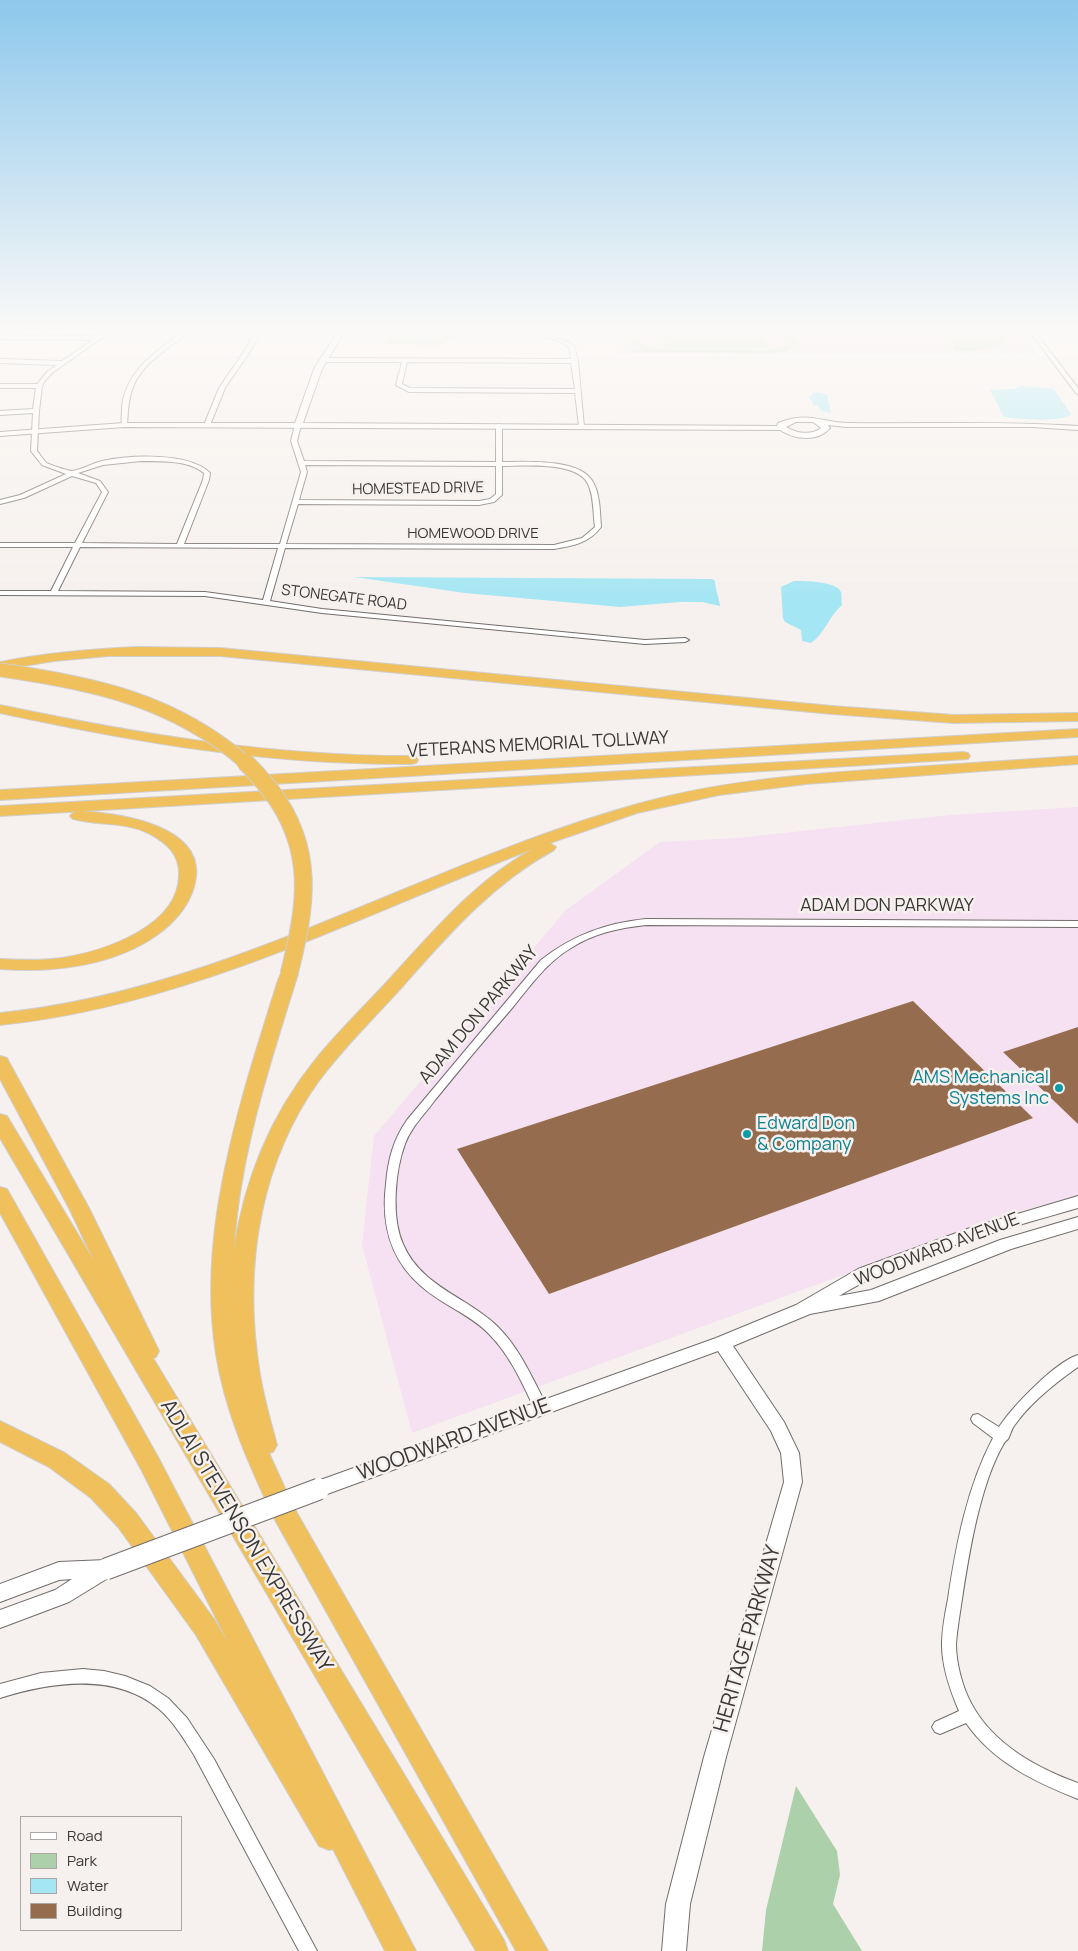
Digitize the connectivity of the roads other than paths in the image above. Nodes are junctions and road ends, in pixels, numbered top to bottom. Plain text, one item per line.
1 (35, 419) edge
2 (125, 419) edge
3 (209, 419) edge
4 (300, 419) edge
5 (581, 419) edge
6 (795, 419) edge
7 (809, 419) edge
8 (820, 422) junction
9 (124, 425) junction
10 (207, 425) junction
11 (298, 425) junction
12 (498, 426) junction
13 (582, 426) junction
14 (782, 427) junction
15 (1058, 428) junction
16 (1078, 428) edge
17 (34, 431) junction
18 (821, 433) junction
19 (0, 434) edge
20 (302, 464) junction
21 (499, 464) junction
22 (71, 474) junction
23 (0, 502) edge
24 (296, 502) junction
25 (0, 545) edge
26 (180, 545) junction
27 (79, 546) junction
28 (283, 546) junction
29 (54, 592) junction
30 (0, 593) edge
31 (266, 602) junction
32 (685, 640) dead end
33 (0, 668) edge
34 (5, 711) edge
35 (1078, 717) edge
36 (1078, 733) edge
37 (1078, 749) edge
38 (618, 760) junction
39 (1078, 760) edge
40 (0, 795) edge
41 (633, 809) junction
42 (0, 811) edge
43 (0, 817) edge
44 (1078, 924) edge
45 (0, 964) edge
46 (0, 1019) edge
47 (0, 1062) edge
48 (0, 1121) edge
49 (0, 1194) edge
50 (1078, 1202) edge
51 (1078, 1223) edge
52 (802, 1310) junction
53 (722, 1343) junction
54 (1078, 1360) edge
55 (541, 1408) junction
56 (978, 1419) dead end
57 (0, 1431) edge
58 (1002, 1437) junction
59 (196, 1450) junction
60 (284, 1512) junction
61 (106, 1568) junction
62 (0, 1593) edge
63 (0, 1619) edge
64 (0, 1691) edge
65 (969, 1714) junction
66 (940, 1727) dead end
67 (1078, 1791) edge
68 (308, 1951) edge
69 (399, 1951) edge
70 (493, 1951) edge
71 (533, 1951) edge
72 (674, 1951) edge

1 - 17 street
2 - 9 street
3 - 10 street
4 - 11 street
5 - 13 street
6 - 14 street
7 - 8 street
8 - 15 street
8 - 18 street
9 - 10 street
9 - 17 street
10 - 11 street
11 - 12 street
11 - 20 street
12 - 13 street
12 - 21 street, HOMESTEAD DRIVE
13 - 14 street
14 - 18 street
15 - 16 street
15 - 18 street
17 - 19 street
17 - 22 street
20 - 21 street, HOMEWOOD DRIVE
20 - 24 street
21 - 24 street, HOMESTEAD DRIVE
21 - 28 street, HOMEWOOD DRIVE
22 - 23 street
22 - 26 street
22 - 27 street
24 - 28 street
25 - 27 street, HOMEWOOD DRIVE
26 - 27 street, HOMEWOOD DRIVE
26 - 28 street, HOMEWOOD DRIVE
27 - 29 street
28 - 31 street
29 - 30 street, STONEGATE ROAD
29 - 31 street, STONEGATE ROAD
31 - 32 street, STONEGATE ROAD
33 - 35 highway
33 - 60 highway, bridge
34 - 38 highway
36 - 38 highway, VETERANS MEMORIAL TOLLWAY
37 - 42 highway, VETERANS MEMORIAL TOLLWAY
38 - 40 highway, VETERANS MEMORIAL TOLLWAY
39 - 41 highway
41 - 46 highway
41 - 60 highway
43 - 45 highway
44 - 55 street, ADAM DON PARKWAY
47 - 59 highway
48 - 59 highway, ADLAI STEVENSON EXPRESSWAY
49 - 69 highway
50 - 52 street, WOODWARD AVENUE
51 - 52 street, WOODWARD AVENUE
52 - 53 street, WOODWARD AVENUE
53 - 55 street, WOODWARD AVENUE
53 - 72 street, HERITAGE PARKWAY
54 - 58 street
55 - 61 street, WOODWARD AVENUE, bridge
56 - 58 street
57 - 69 highway
58 - 65 street
59 - 70 highway, ADLAI STEVENSON EXPRESSWAY
60 - 71 highway
61 - 62 street, WOODWARD AVENUE
61 - 63 street, WOODWARD AVENUE
64 - 68 street
65 - 66 street
65 - 67 street

